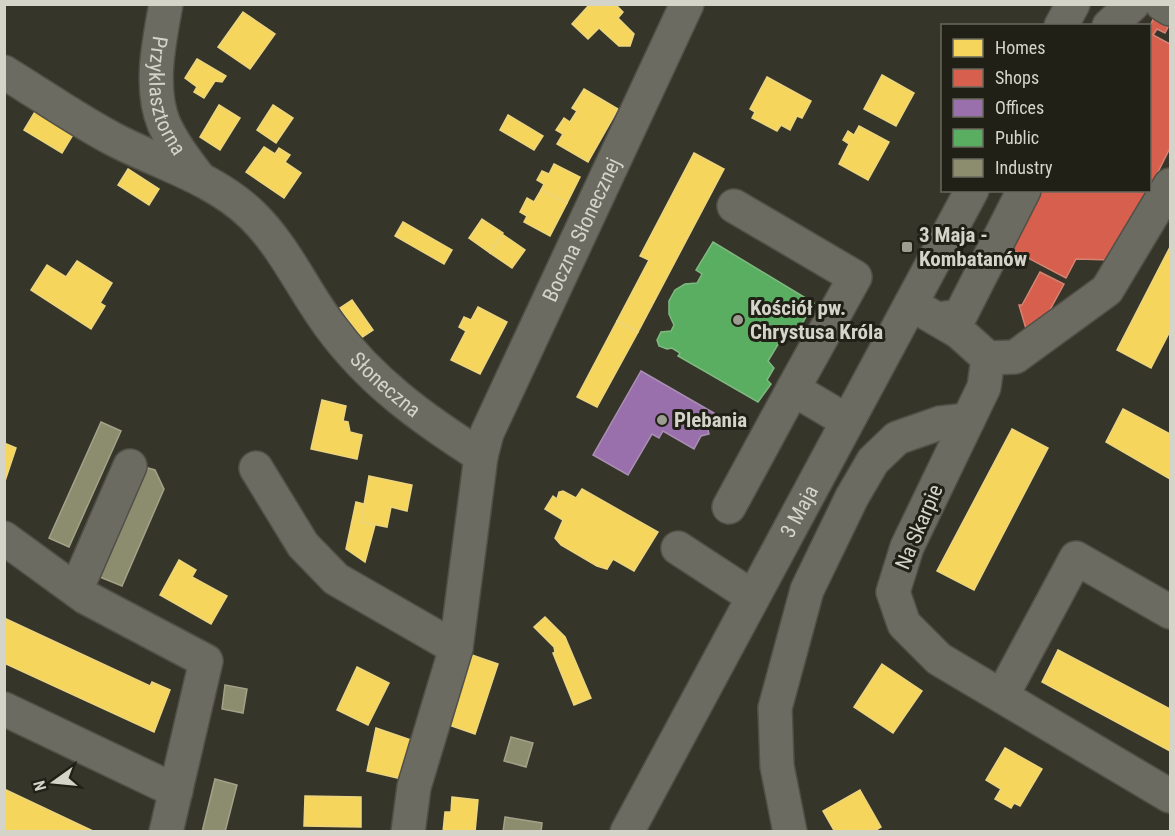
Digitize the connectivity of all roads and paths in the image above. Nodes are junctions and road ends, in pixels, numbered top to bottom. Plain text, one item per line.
1 (166, 4) edge
2 (687, 4) edge
3 (1073, 4) edge
4 (1133, 4) edge
5 (1162, 4) edge
6 (1170, 9) edge
7 (1062, 24) edge
8 (1110, 24) edge
9 (4, 72) edge
10 (201, 181) junction
11 (1170, 185) edge
12 (971, 192) edge
13 (1023, 192) edge
14 (734, 206) dead end
15 (924, 311) junction
16 (988, 358) junction
17 (793, 389) junction
18 (968, 420) junction
19 (847, 421) junction
20 (481, 456) junction
21 (130, 466) dead end
22 (256, 468) dead end
23 (729, 507) dead end
24 (4, 538) edge
25 (678, 548) dead end
26 (76, 591) junction
27 (753, 597) junction
28 (1170, 612) edge
29 (456, 648) junction
30 (1002, 696) junction
31 (4, 709) edge
32 (176, 790) junction
33 (1170, 796) edge
34 (166, 831) edge
35 (408, 831) edge
36 (627, 831) edge
37 (790, 831) edge

1 - 10 street, Przyklasztorna
2 - 20 street, Boczna Słonecznej
3 - 7 street
4 - 8 street
5 - 6 street
9 - 10 street, Słoneczna
10 - 20 street, Słoneczna
11 - 16 street
12 - 15 street, 3 Maja
13 - 15 street
14 - 17 street
15 - 16 street
15 - 19 street, 3 Maja
16 - 18 street, Na Skarpie
17 - 19 street
17 - 23 street
18 - 30 street, Na Skarpie
18 - 37 street
19 - 27 street, 3 Maja
20 - 29 street
21 - 26 street
22 - 29 street
24 - 26 street
25 - 27 street
26 - 32 street
27 - 36 street, 3 Maja
28 - 30 street
29 - 35 street
30 - 33 street, Na Skarpie
31 - 32 street
32 - 34 street

